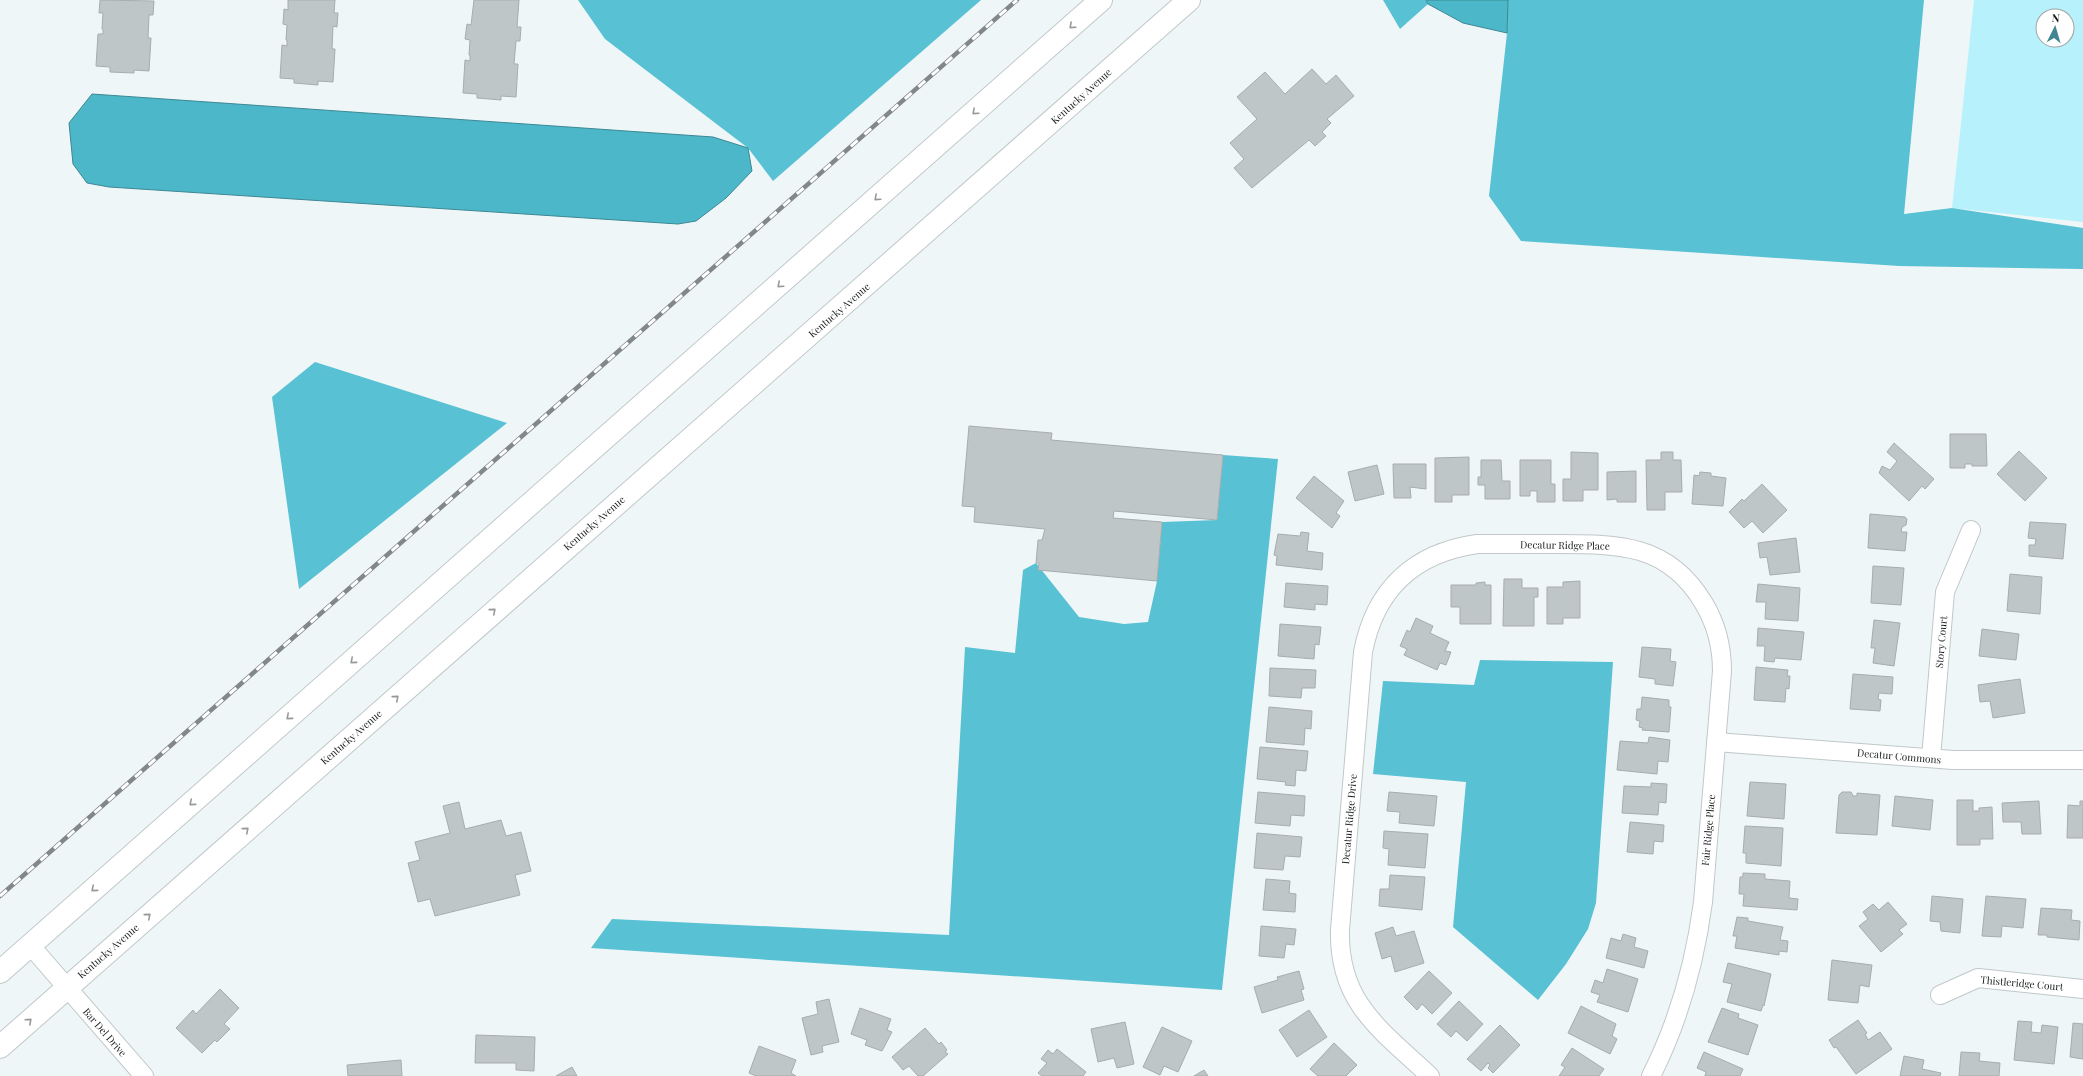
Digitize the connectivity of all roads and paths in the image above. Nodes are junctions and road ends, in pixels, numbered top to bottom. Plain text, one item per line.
1 (1101, 0) edge
2 (1189, 0) edge
3 (1971, 530) dead end
4 (1431, 557) joint
5 (1690, 583) joint
6 (1716, 742) junction
7 (1931, 758) junction
8 (2083, 760) edge
9 (30, 945) junction
10 (0, 972) edge
11 (66, 988) junction
12 (2083, 989) edge
13 (1940, 995) dead end
14 (0, 1047) edge
15 (144, 1076) edge
16 (1430, 1076) edge
17 (1651, 1076) edge

1 -> 9 main road
11 -> 2 main road, Kentucky Avenue
3 - 7 street, Story Court
4 - 5 street, Decatur Ridge Place
4 - 16 street, Decatur Ridge Drive
5 - 6 street, Fair Ridge Place
6 - 7 street, Decatur Commons
6 - 17 street, Fair Ridge Place
7 - 8 street, Decatur Commons
9 - 10 main road
9 - 11 street
14 -> 11 main road, Kentucky Avenue
11 - 15 street, Bar Del Drive
12 - 13 street, Thistleridge Court

